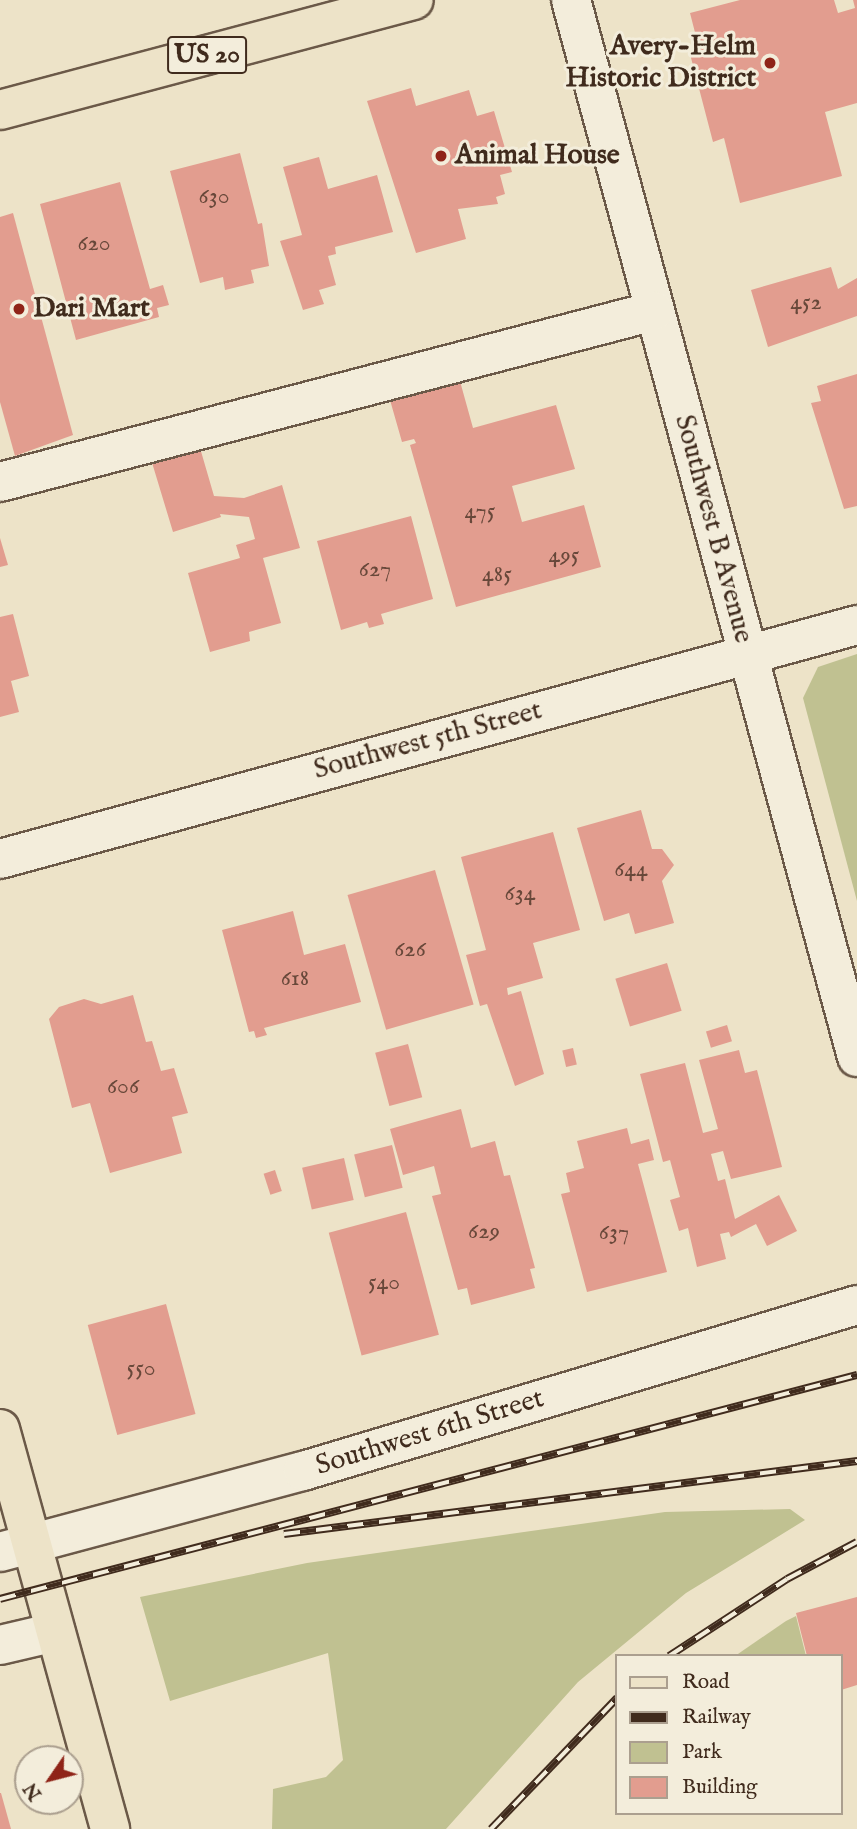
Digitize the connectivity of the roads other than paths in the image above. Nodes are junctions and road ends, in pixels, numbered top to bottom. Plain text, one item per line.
1 (414, 0) edge
2 (571, 0) edge
3 (0, 110) edge
4 (654, 311) junction
5 (0, 482) edge
6 (857, 625) edge
7 (746, 654) junction
8 (0, 859) edge
9 (851, 1005) edge
10 (857, 1057) edge
11 (857, 1304) edge
12 (0, 1429) edge
13 (15, 1548) edge
14 (56, 1632) junction
15 (0, 1646) edge
16 (110, 1829) edge

1 - 3 main road, US 20
2 - 4 street, Southwest B Avenue
4 - 5 street
4 - 7 street, Southwest B Avenue
6 - 7 street, Southwest 5th Street
7 - 8 street, Southwest 5th Street
7 - 9 street, Southwest B Avenue
9 - 10 street, Southwest B Avenue
11 - 13 street, Southwest 6th Street
12 - 13 main road
13 - 14 main road
14 - 15 street
14 - 16 main road

